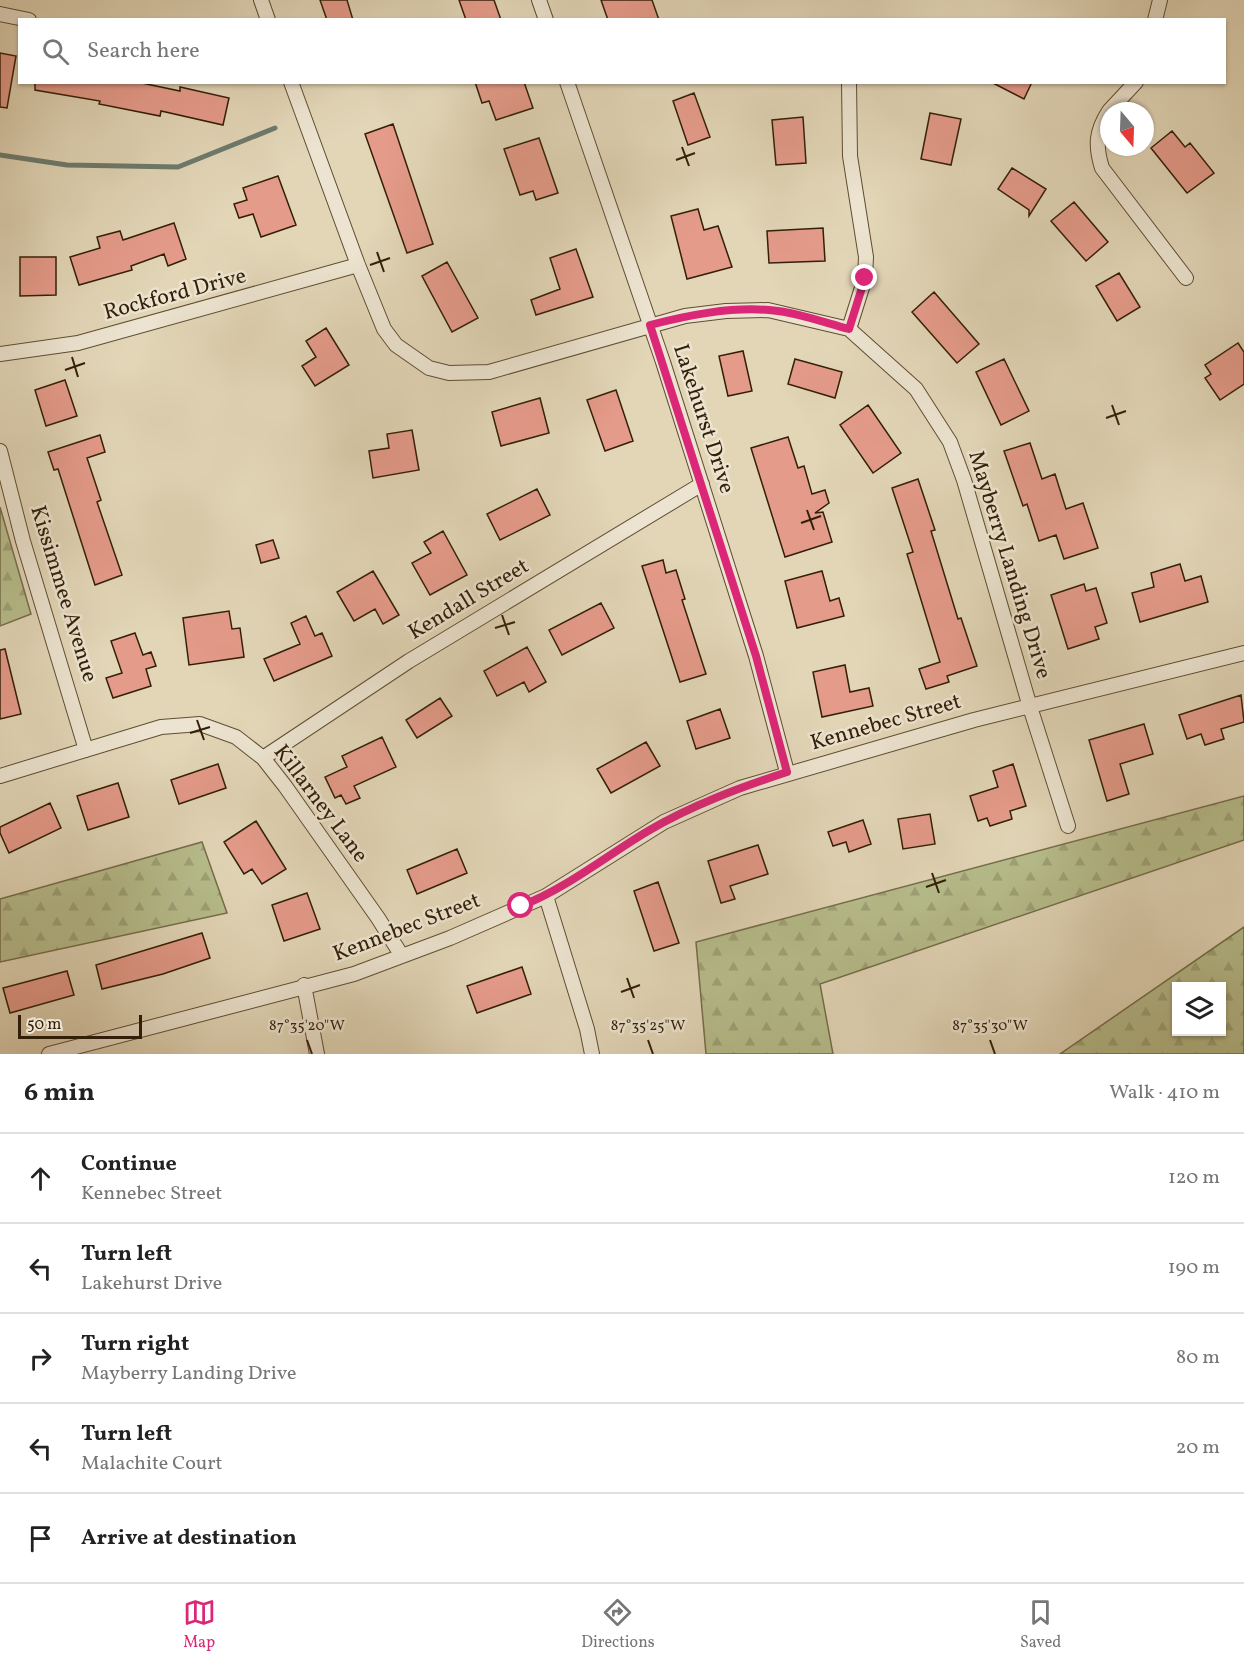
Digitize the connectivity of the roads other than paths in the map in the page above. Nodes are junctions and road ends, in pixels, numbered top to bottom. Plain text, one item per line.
1 (261, 0) edge
2 (539, 0) edge
3 (1160, 0) edge
4 (0, 14) edge
5 (19, 18) edge
6 (267, 18) edge
7 (545, 18) edge
8 (1156, 18) edge
9 (292, 84) edge
10 (568, 84) edge
11 (849, 84) edge
12 (1134, 84) edge
13 (1117, 102) edge
14 (1100, 124) edge
15 (358, 265) junction
16 (1186, 278) dead end
17 (650, 325) junction
18 (849, 329) junction
19 (0, 354) edge
20 (0, 451) edge
21 (702, 484) junction
22 (1244, 653) edge
23 (1030, 707) junction
24 (86, 750) junction
25 (263, 758) junction
26 (787, 772) junction
27 (0, 777) edge
28 (1068, 826) dead end
29 (546, 896) junction
30 (402, 956) junction
31 (304, 985) junction
32 (49, 1054) edge
33 (317, 1054) edge
34 (592, 1054) edge

1 - 6 street
2 - 7 street
3 - 8 street
4 - 5 street
9 - 15 street, Mayberry Landing Drive
10 - 17 street, Lakehurst Drive
11 - 18 street
12 - 13 street
14 - 16 street
15 - 17 street, Mayberry Landing Drive
15 - 19 street, Rockford Drive
17 - 18 street, Mayberry Landing Drive
17 - 21 street, Lakehurst Drive
18 - 23 street, Mayberry Landing Drive
20 - 24 street, Kissimmee Avenue
21 - 25 street, Kendall Street
21 - 26 street, Lakehurst Drive
22 - 23 street, Kennebec Street
23 - 26 street, Kennebec Street
23 - 28 street, Mayberry Landing Drive
24 - 25 street, Killarney Lane
24 - 27 street, Killarney Lane
25 - 30 street, Killarney Lane
26 - 29 street, Kennebec Street
29 - 30 street, Kennebec Street
29 - 34 street
30 - 31 street, Kennebec Street
31 - 32 street, Kennebec Street
31 - 33 street

